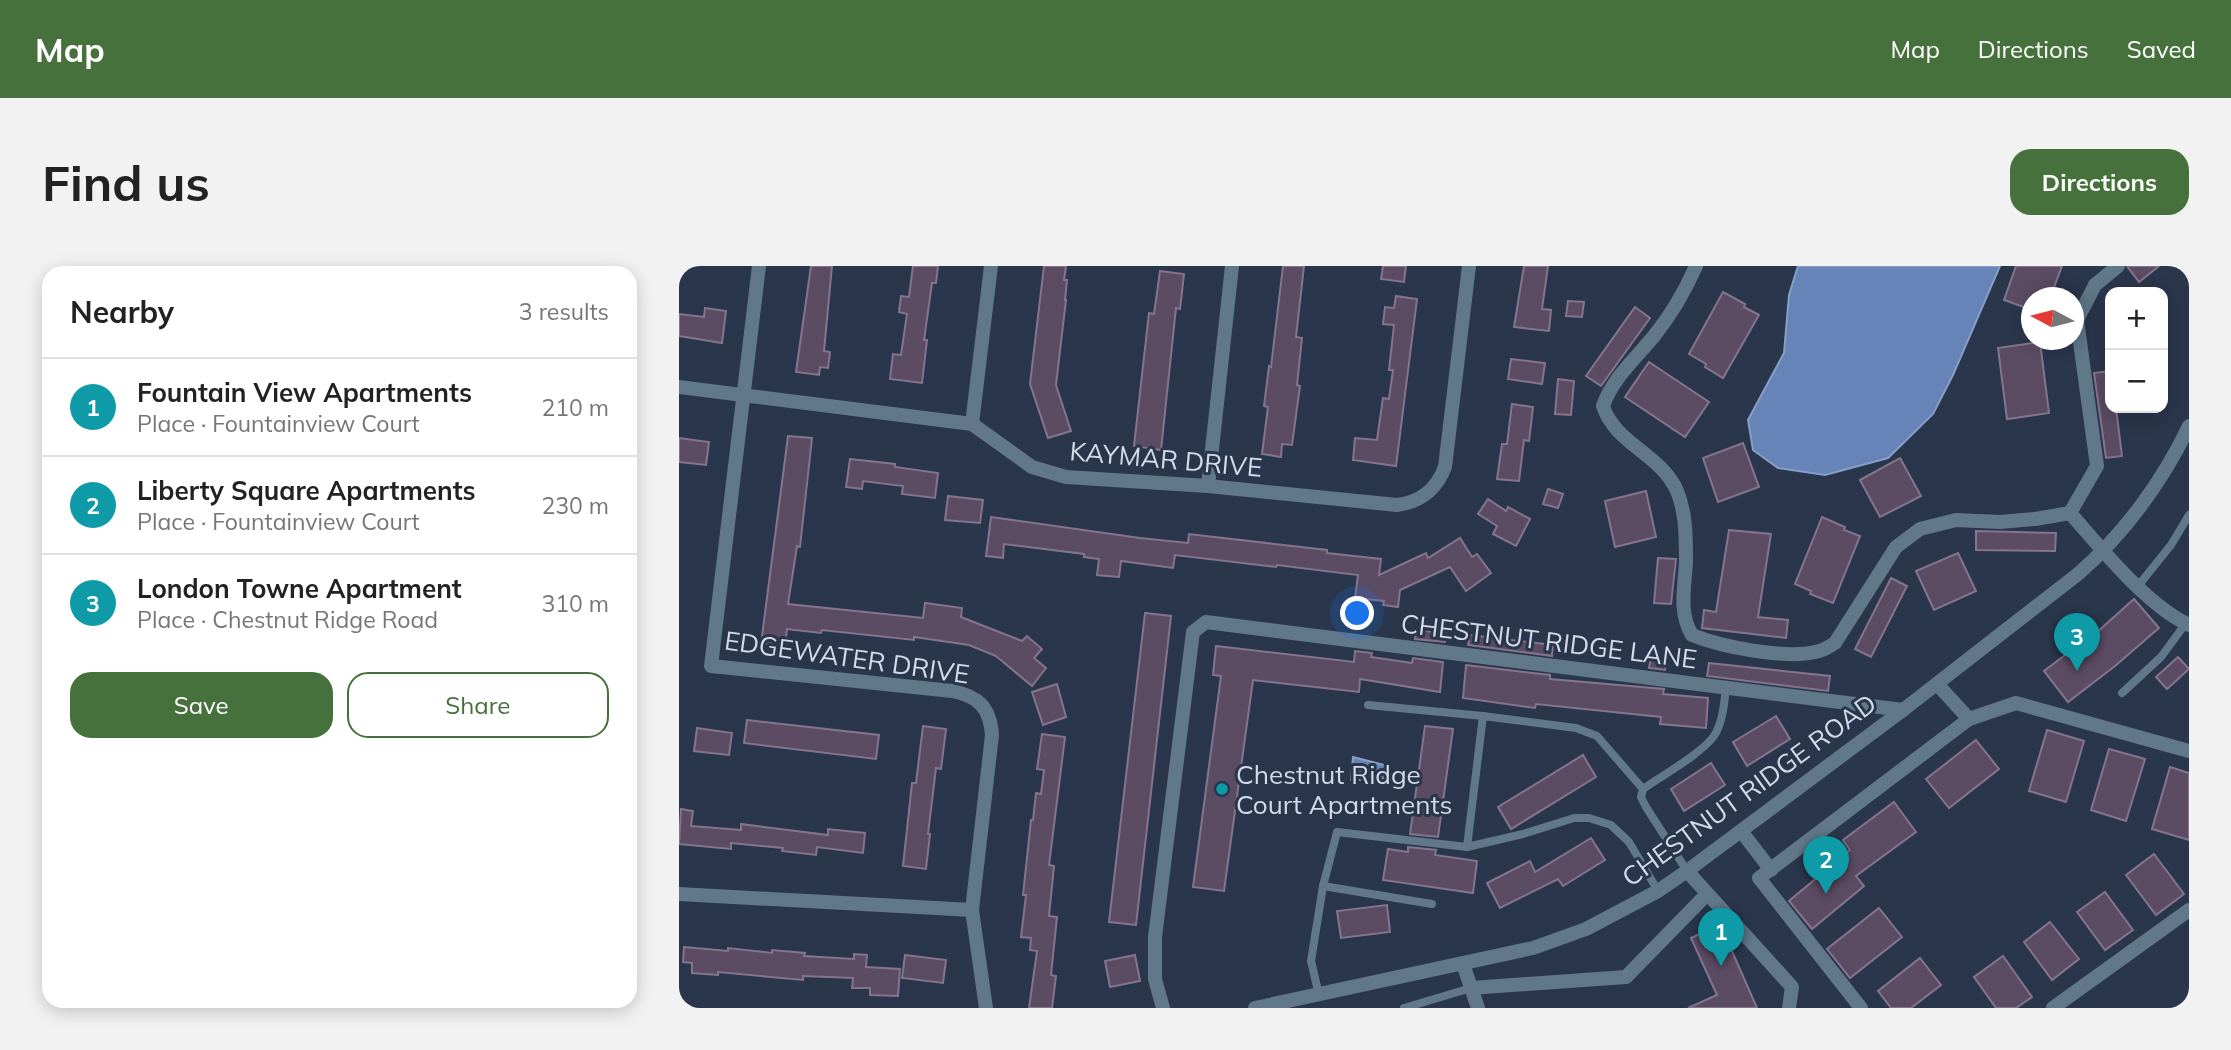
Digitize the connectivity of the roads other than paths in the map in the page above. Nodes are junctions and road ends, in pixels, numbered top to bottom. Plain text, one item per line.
1 (759, 266) edge
2 (991, 266) edge
3 (1232, 266) edge
4 (1469, 266) edge
5 (1696, 266) edge
6 (2118, 266) edge
7 (679, 387) edge
8 (744, 396) junction
9 (972, 424) junction
10 (2189, 426) edge
11 (1208, 486) junction
12 (2070, 513) junction
13 (2189, 515) edge
14 (2104, 551) junction
15 (2138, 586) junction
16 (2188, 624) edge
17 (1937, 684) junction
18 (1726, 688) junction
19 (2122, 694) dead end
20 (1368, 705) dead end
21 (1903, 710) junction
22 (1483, 716) junction
23 (1969, 719) junction
24 (2189, 751) edge
25 (1643, 789) junction
26 (1741, 831) junction
27 (1467, 847) junction
28 (1771, 870) junction
29 (1687, 871) junction
30 (1324, 886) junction
31 (1658, 891) junction
32 (679, 894) edge
33 (1707, 894) junction
34 (1432, 904) dead end
35 (972, 910) junction
36 (2189, 910) edge
37 (1463, 964) junction
38 (1471, 988) junction
39 (1318, 995) junction
40 (986, 1008) edge
41 (1163, 1008) edge
42 (1255, 1008) edge
43 (1404, 1008) edge
44 (1478, 1008) edge
45 (1789, 1008) edge
46 (1861, 1008) edge
47 (2053, 1008) edge

1 - 8 street, EDGEWATER DRIVE
2 - 9 street
3 - 11 street
4 - 11 street, KAYMAR DRIVE
5 - 12 street
6 - 12 street
7 - 8 street, KAYMAR DRIVE
8 - 9 street, KAYMAR DRIVE
8 - 35 street, EDGEWATER DRIVE
9 - 11 street, KAYMAR DRIVE
10 - 14 street, CHESTNUT RIDGE ROAD
12 - 14 street
13 - 15 lane
14 - 15 street
14 - 17 street, CHESTNUT RIDGE ROAD
15 - 16 street
16 - 19 lane
17 - 21 street, CHESTNUT RIDGE ROAD
17 - 23 street
18 - 21 street, CHESTNUT RIDGE LANE
18 - 25 lane
18 - 41 street, CHESTNUT RIDGE LANE
20 - 22 lane
21 - 26 street, CHESTNUT RIDGE ROAD
22 - 25 lane
22 - 27 lane
23 - 24 street
23 - 28 street
25 - 29 lane
26 - 28 street
26 - 29 street, CHESTNUT RIDGE ROAD
27 - 30 lane
27 - 31 lane
28 - 46 street
29 - 31 street, CHESTNUT RIDGE ROAD
29 - 33 street
30 - 34 lane
30 - 39 lane
31 - 37 street, CHESTNUT RIDGE ROAD
32 - 35 street
33 - 38 street
33 - 45 street
35 - 40 street, EDGEWATER DRIVE
36 - 47 street
37 - 38 street
37 - 39 street, CHESTNUT RIDGE ROAD
38 - 43 lane
38 - 44 street
39 - 42 street, CHESTNUT RIDGE ROAD

